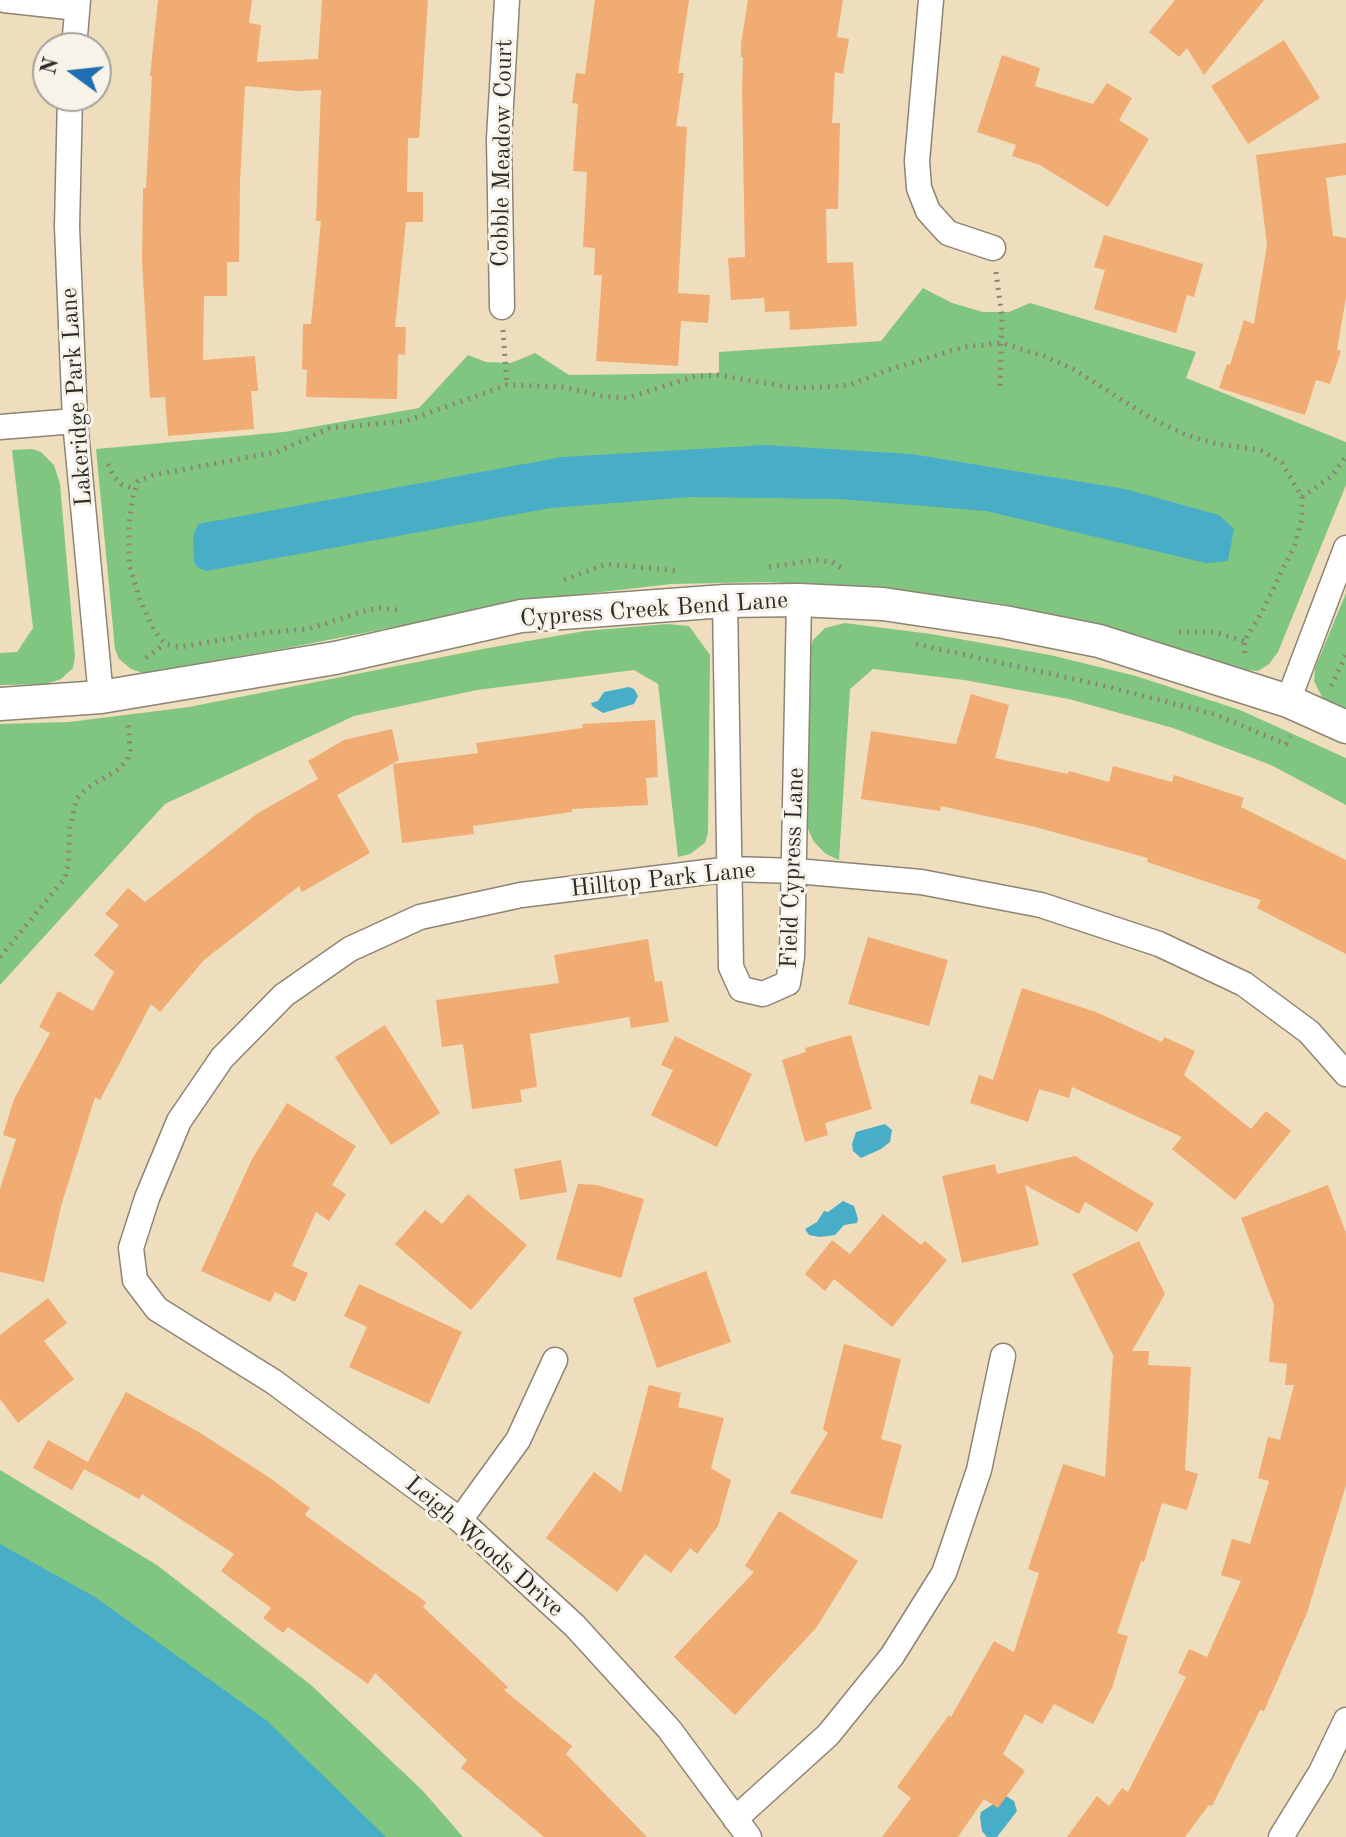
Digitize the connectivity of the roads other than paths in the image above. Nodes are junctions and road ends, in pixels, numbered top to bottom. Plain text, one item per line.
1 (4, 0) edge
2 (507, 0) edge
3 (931, 0) edge
4 (78, 4) edge
5 (75, 32) edge
6 (70, 112) edge
7 (993, 248) road end
8 (502, 307) road end
9 (75, 421) junction
10 (0, 427) edge
11 (1346, 548) edge
12 (799, 600) junction
13 (725, 601) junction
14 (113, 695) junction
15 (1288, 701) junction
16 (0, 704) edge
17 (1346, 727) edge
18 (731, 869) junction
19 (796, 871) junction
20 (1346, 1074) edge
21 (135, 1280) joint
22 (1003, 1356) dead end
23 (555, 1360) dead end
24 (460, 1520) junction
25 (1346, 1720) edge
26 (742, 1828) edge
27 (1281, 1837) edge

1 - 4 street
2 - 8 street, Cobble Meadow Court
3 - 7 street
4 - 5 street
6 - 9 street, Lakeridge Park Lane
9 - 10 street
9 - 14 street, Lakeridge Park Lane
11 - 15 street
12 - 13 street, Cypress Creek Bend Lane
12 - 15 street, Cypress Creek Bend Lane
12 - 19 street, Field Cypress Lane
13 - 14 street, Cypress Creek Bend Lane
13 - 18 street, Field Cypress Lane
14 - 16 street, Cypress Creek Bend Lane
15 - 17 street, Cypress Creek Bend Lane
18 - 19 street, Hilltop Park Lane
18 - 19 street, Field Cypress Lane
18 - 21 street, Hilltop Park Lane
19 - 20 street, Hilltop Park Lane
21 - 24 street, Leigh Woods Drive
22 - 26 street
23 - 24 street
24 - 26 street, Leigh Woods Drive
25 - 27 street

